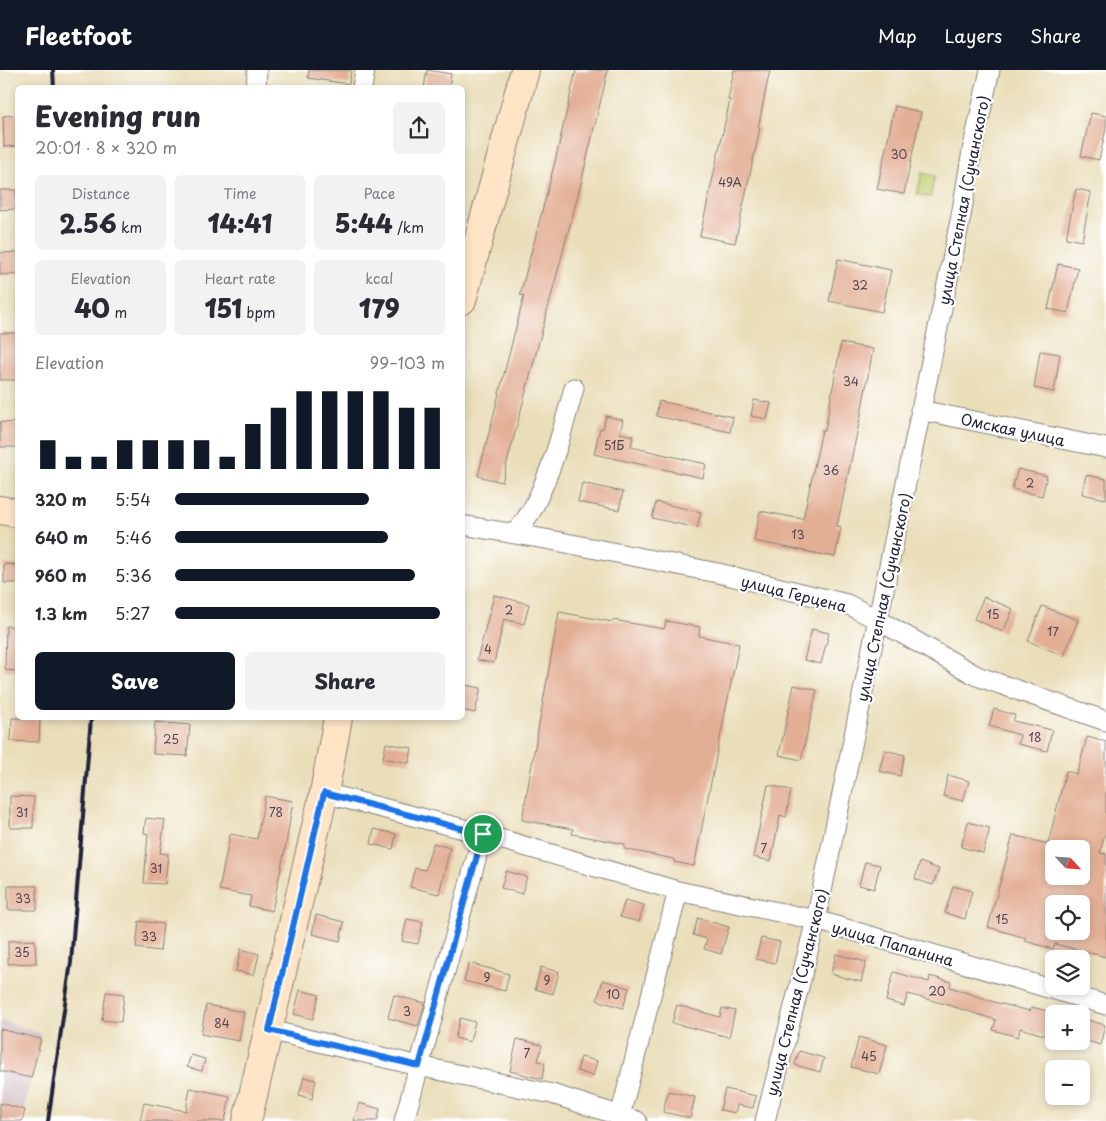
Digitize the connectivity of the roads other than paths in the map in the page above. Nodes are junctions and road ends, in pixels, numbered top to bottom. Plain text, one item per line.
1 (257, 70) edge
2 (365, 70) edge
3 (525, 70) edge
4 (990, 70) edge
5 (256, 85) edge
6 (362, 85) edge
7 (465, 289) edge
8 (574, 388) dead end
9 (920, 410) junction
10 (1106, 448) edge
11 (0, 510) edge
12 (15, 512) edge
13 (465, 526) edge
14 (515, 534) junction
15 (878, 620) junction
16 (338, 720) edge
17 (1106, 721) edge
18 (324, 793) junction
19 (483, 834) junction
20 (678, 891) junction
21 (816, 920) junction
22 (1106, 1005) edge
23 (269, 1030) junction
24 (419, 1066) junction
25 (628, 1118) edge
26 (249, 1120) edge
27 (404, 1121) edge
28 (765, 1121) edge

1 - 5 street
2 - 6 street
3 - 7 main road
4 - 9 street, улица Степная (Сучанского)
8 - 14 street
9 - 10 street, Омская улица
9 - 15 street, улица Степная (Сучанского)
11 - 12 main road
13 - 14 street, улица Герцена
14 - 15 street, улица Герцена
15 - 17 street, улица Герцена
15 - 21 street, улица Степная (Сучанского)
16 - 18 main road
18 - 19 street, улица Папанина
18 - 23 main road
19 - 20 street, улица Папанина
19 - 24 street
20 - 21 street, улица Папанина
20 - 25 street
21 - 22 street, улица Папанина
21 - 28 street, улица Степная (Сучанского)
23 - 24 street
23 - 26 main road
24 - 25 street
24 - 27 street

